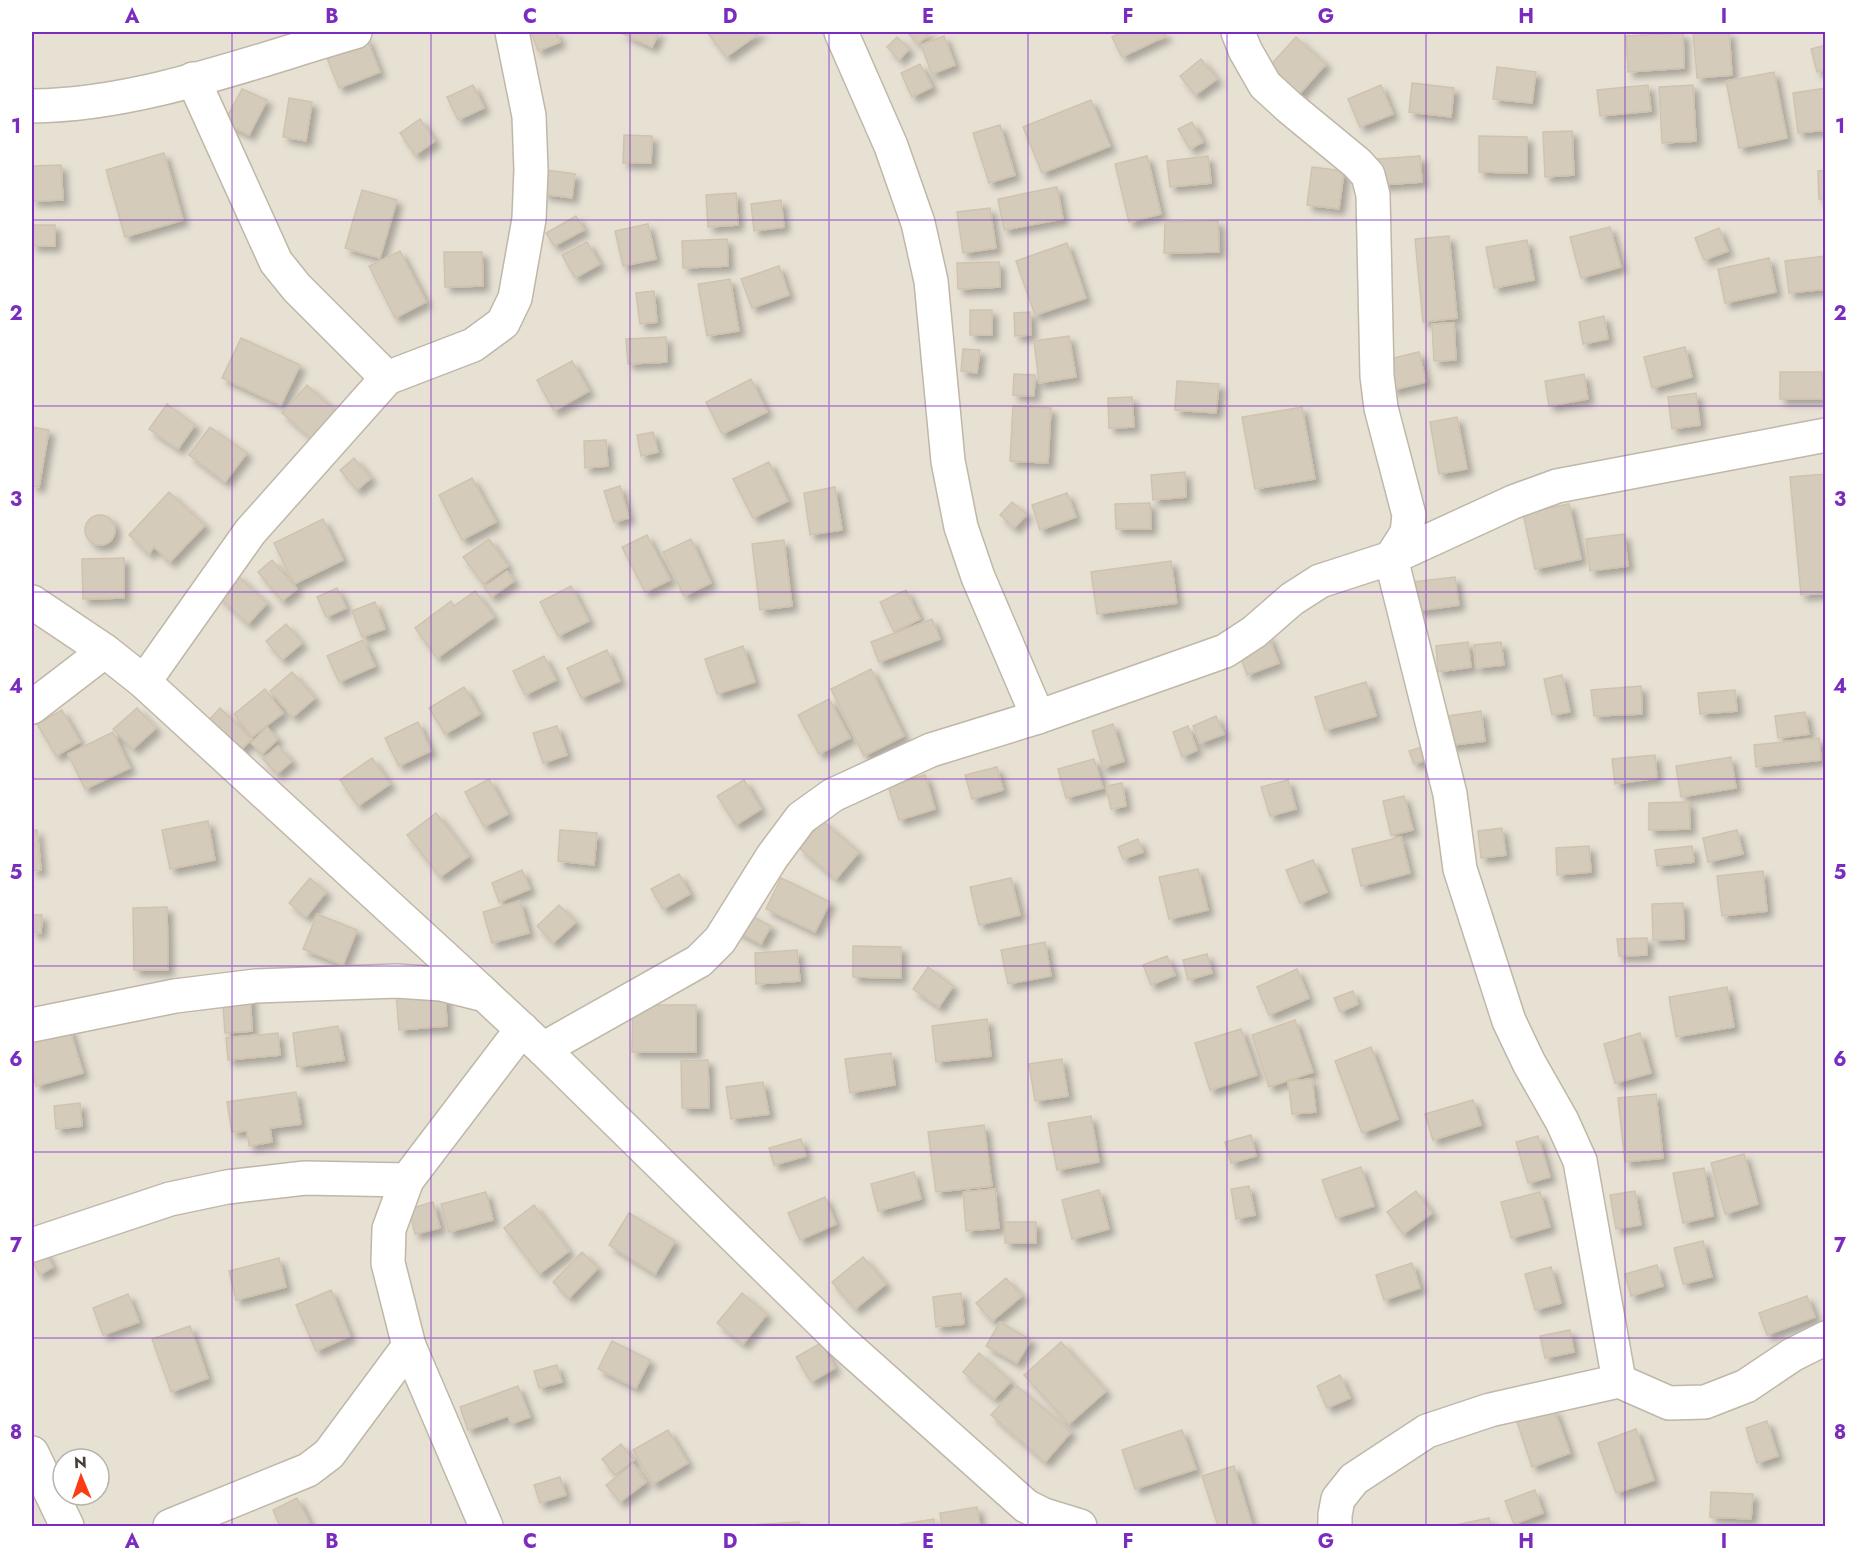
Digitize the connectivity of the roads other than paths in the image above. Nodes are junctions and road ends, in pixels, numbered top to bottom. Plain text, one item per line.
1 (355, 32) edge
2 (512, 32) edge
3 (841, 32) edge
4 (1238, 32) edge
5 (194, 79) junction
6 (32, 106) edge
7 (387, 378) junction
8 (1826, 435) edge
9 (1391, 558) junction
10 (32, 602) edge
11 (105, 651) junction
12 (144, 682) junction
13 (32, 707) edge
14 (1038, 717) junction
15 (485, 995) junction
16 (32, 1025) edge
17 (533, 1039) junction
18 (407, 1180) junction
19 (32, 1245) edge
20 (1826, 1338) edge
21 (409, 1346) junction
22 (1618, 1381) junction
23 (32, 1453) edge
24 (67, 1527) edge
25 (170, 1527) edge
26 (486, 1527) edge
27 (1080, 1527) edge
28 (1335, 1527) edge

1 - 5 street
2 - 7 street
3 - 14 street
4 - 9 street
5 - 6 street
5 - 7 street
7 - 12 street
8 - 9 street
9 - 14 street
9 - 22 street
10 - 11 street
11 - 12 street
11 - 13 street
12 - 15 street
14 - 17 street
15 - 16 street
15 - 17 street
17 - 18 street
17 - 27 street
18 - 19 street
18 - 21 street
20 - 22 street
21 - 25 street
21 - 26 street
22 - 28 street
23 - 24 street

